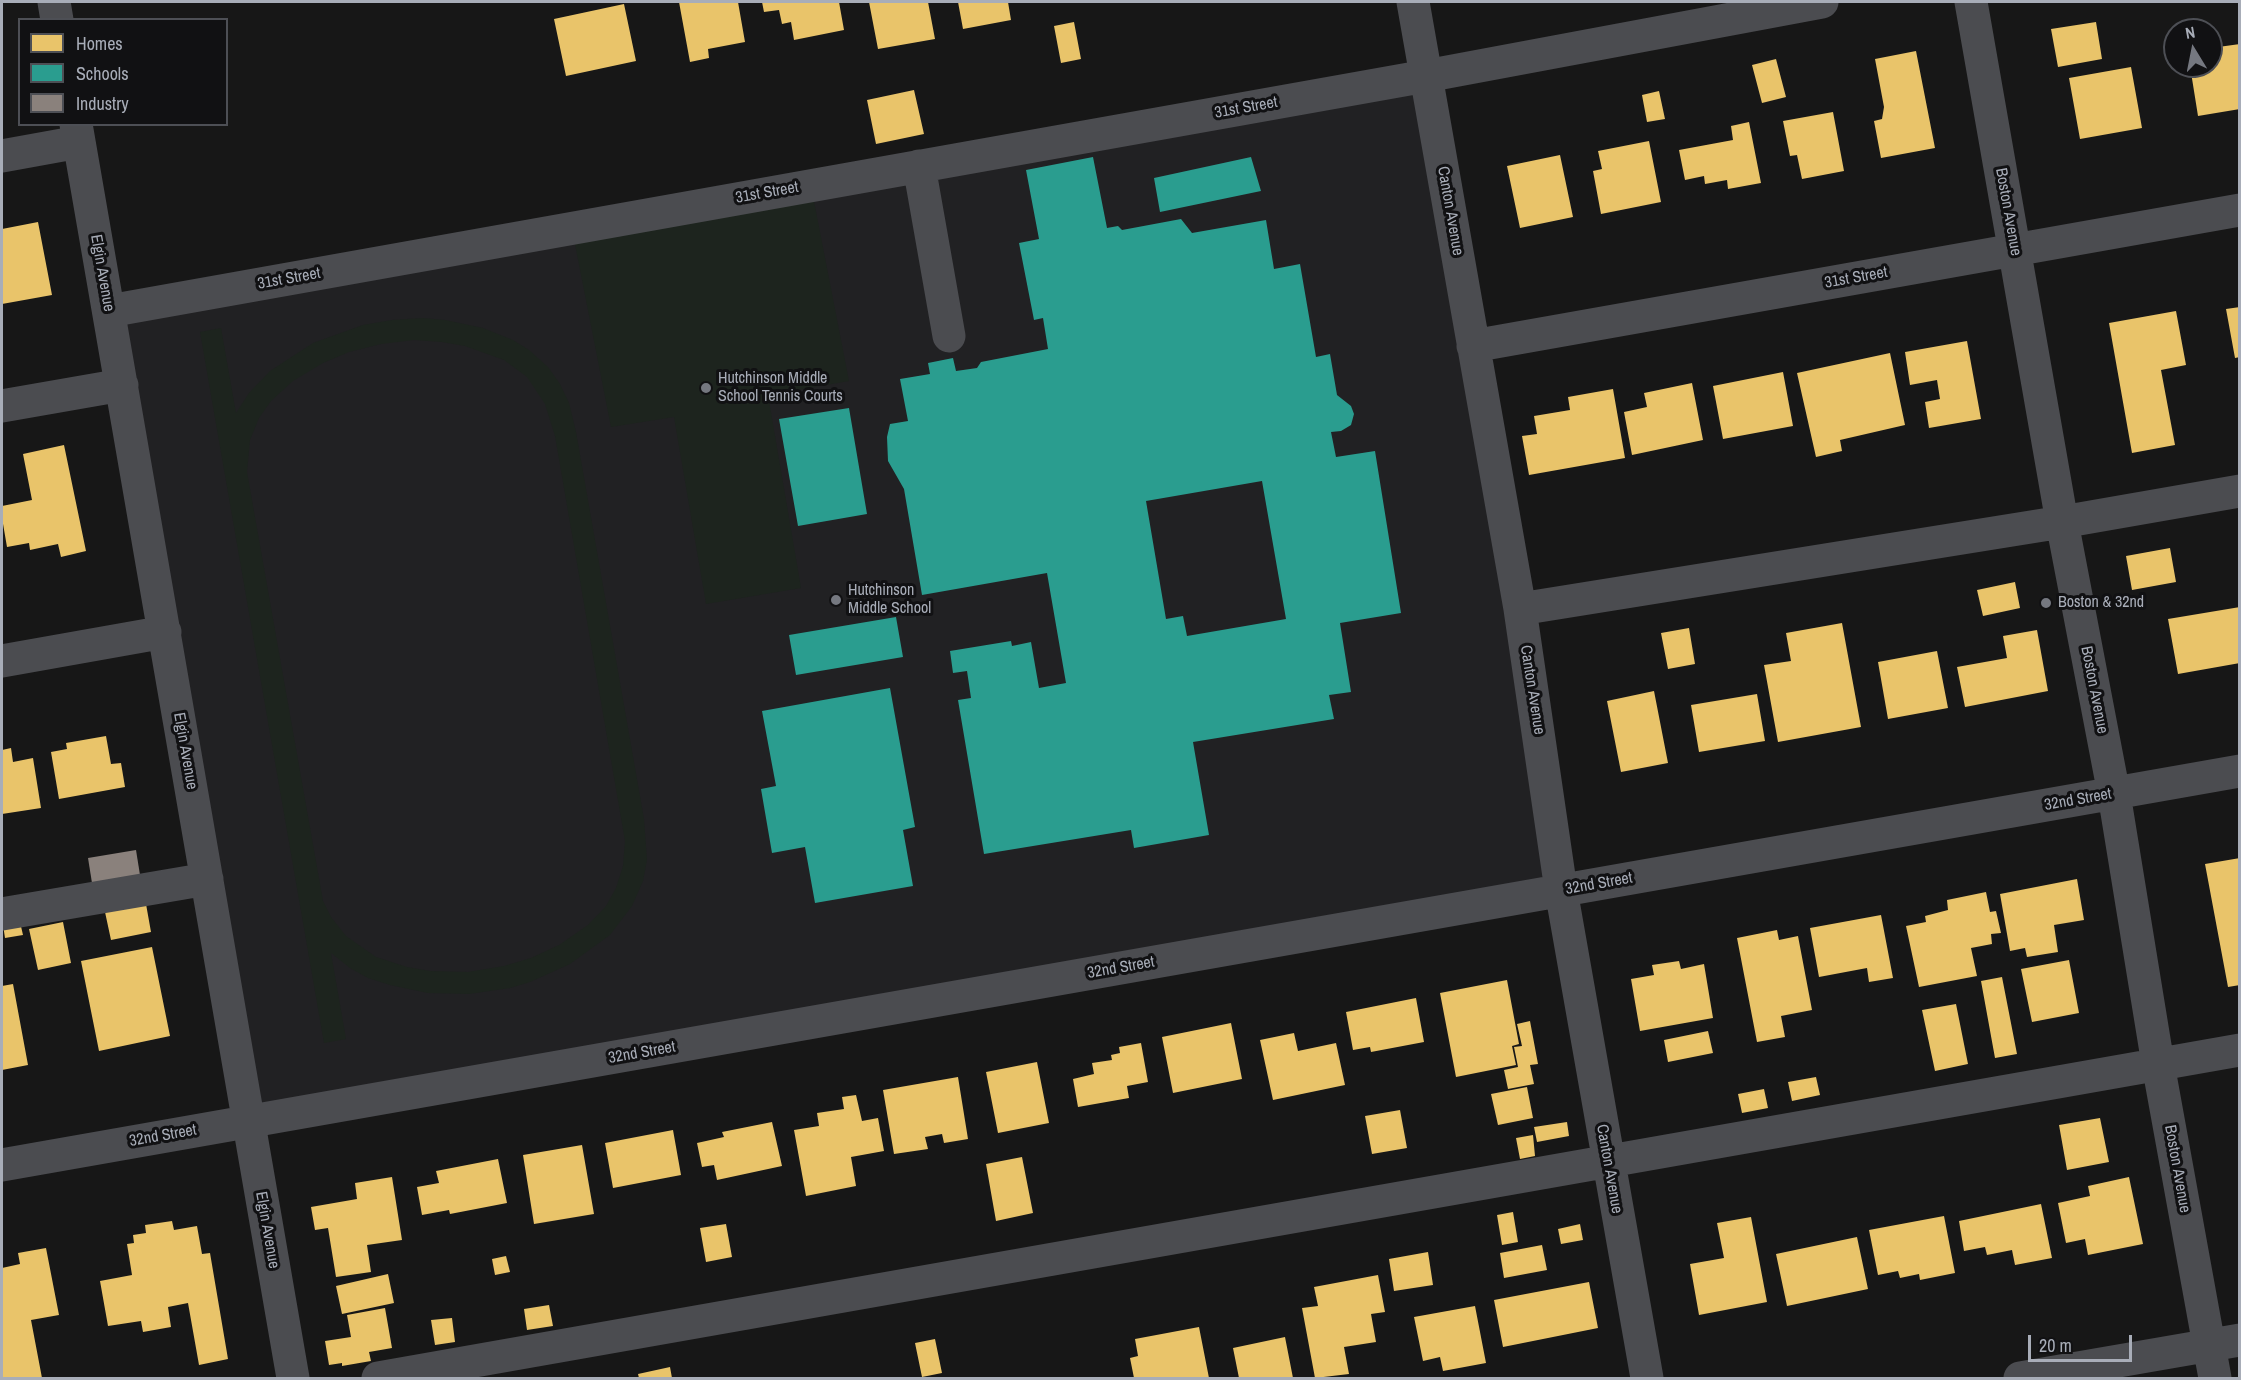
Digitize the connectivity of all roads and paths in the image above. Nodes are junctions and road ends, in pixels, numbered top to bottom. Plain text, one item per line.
1 (54, 2) edge
2 (1413, 2) edge
3 (1822, 2) edge
4 (1971, 2) edge
5 (57, 18) edge
6 (1426, 76) junction
7 (78, 133) edge
8 (2, 156) edge
9 (920, 166) junction
10 (2240, 210) edge
11 (2014, 250) junction
12 (109, 310) junction
13 (949, 336) dead end
14 (1473, 346) junction
15 (122, 385) junction
16 (2, 406) edge
17 (2240, 491) edge
18 (2062, 522) junction
19 (1520, 609) junction
20 (165, 632) junction
21 (2, 661) edge
22 (2240, 771) edge
23 (2114, 794) junction
24 (207, 879) junction
25 (1561, 890) junction
26 (2, 914) edge
27 (2240, 1050) edge
28 (2158, 1064) junction
29 (248, 1123) junction
30 (1608, 1161) junction
31 (2, 1165) edge
32 (2224, 1343) edge
33 (293, 1378) edge
34 (378, 1378) edge
35 (1647, 1378) edge
36 (2020, 1378) edge
37 (2215, 1378) edge

1 - 5 street
2 - 6 street, Canton Avenue
3 - 6 street, 31st Street
4 - 11 street, Boston Avenue
6 - 9 street, 31st Street
6 - 14 street, Canton Avenue
7 - 8 street
7 - 12 street, Elgin Avenue
9 - 12 street, 31st Street
9 - 13 street
10 - 11 street, 31st Street
11 - 14 street, 31st Street
11 - 18 street, Boston Avenue
12 - 15 street, Elgin Avenue
14 - 19 street, Canton Avenue
15 - 16 street
15 - 20 street, Elgin Avenue
17 - 18 street
18 - 19 street
18 - 23 street, Boston Avenue
19 - 25 street, Canton Avenue
20 - 21 street
20 - 24 street, Elgin Avenue
22 - 23 street, 32nd Street
23 - 25 street, 32nd Street
23 - 28 street, Boston Avenue
24 - 26 street
24 - 29 street, Elgin Avenue
25 - 29 street, 32nd Street
25 - 30 street, Canton Avenue
27 - 28 street
28 - 30 street
28 - 32 street, Boston Avenue
29 - 31 street, 32nd Street
29 - 33 street, Elgin Avenue
30 - 34 street
30 - 35 street, Canton Avenue
32 - 36 street
32 - 37 street, Boston Avenue

